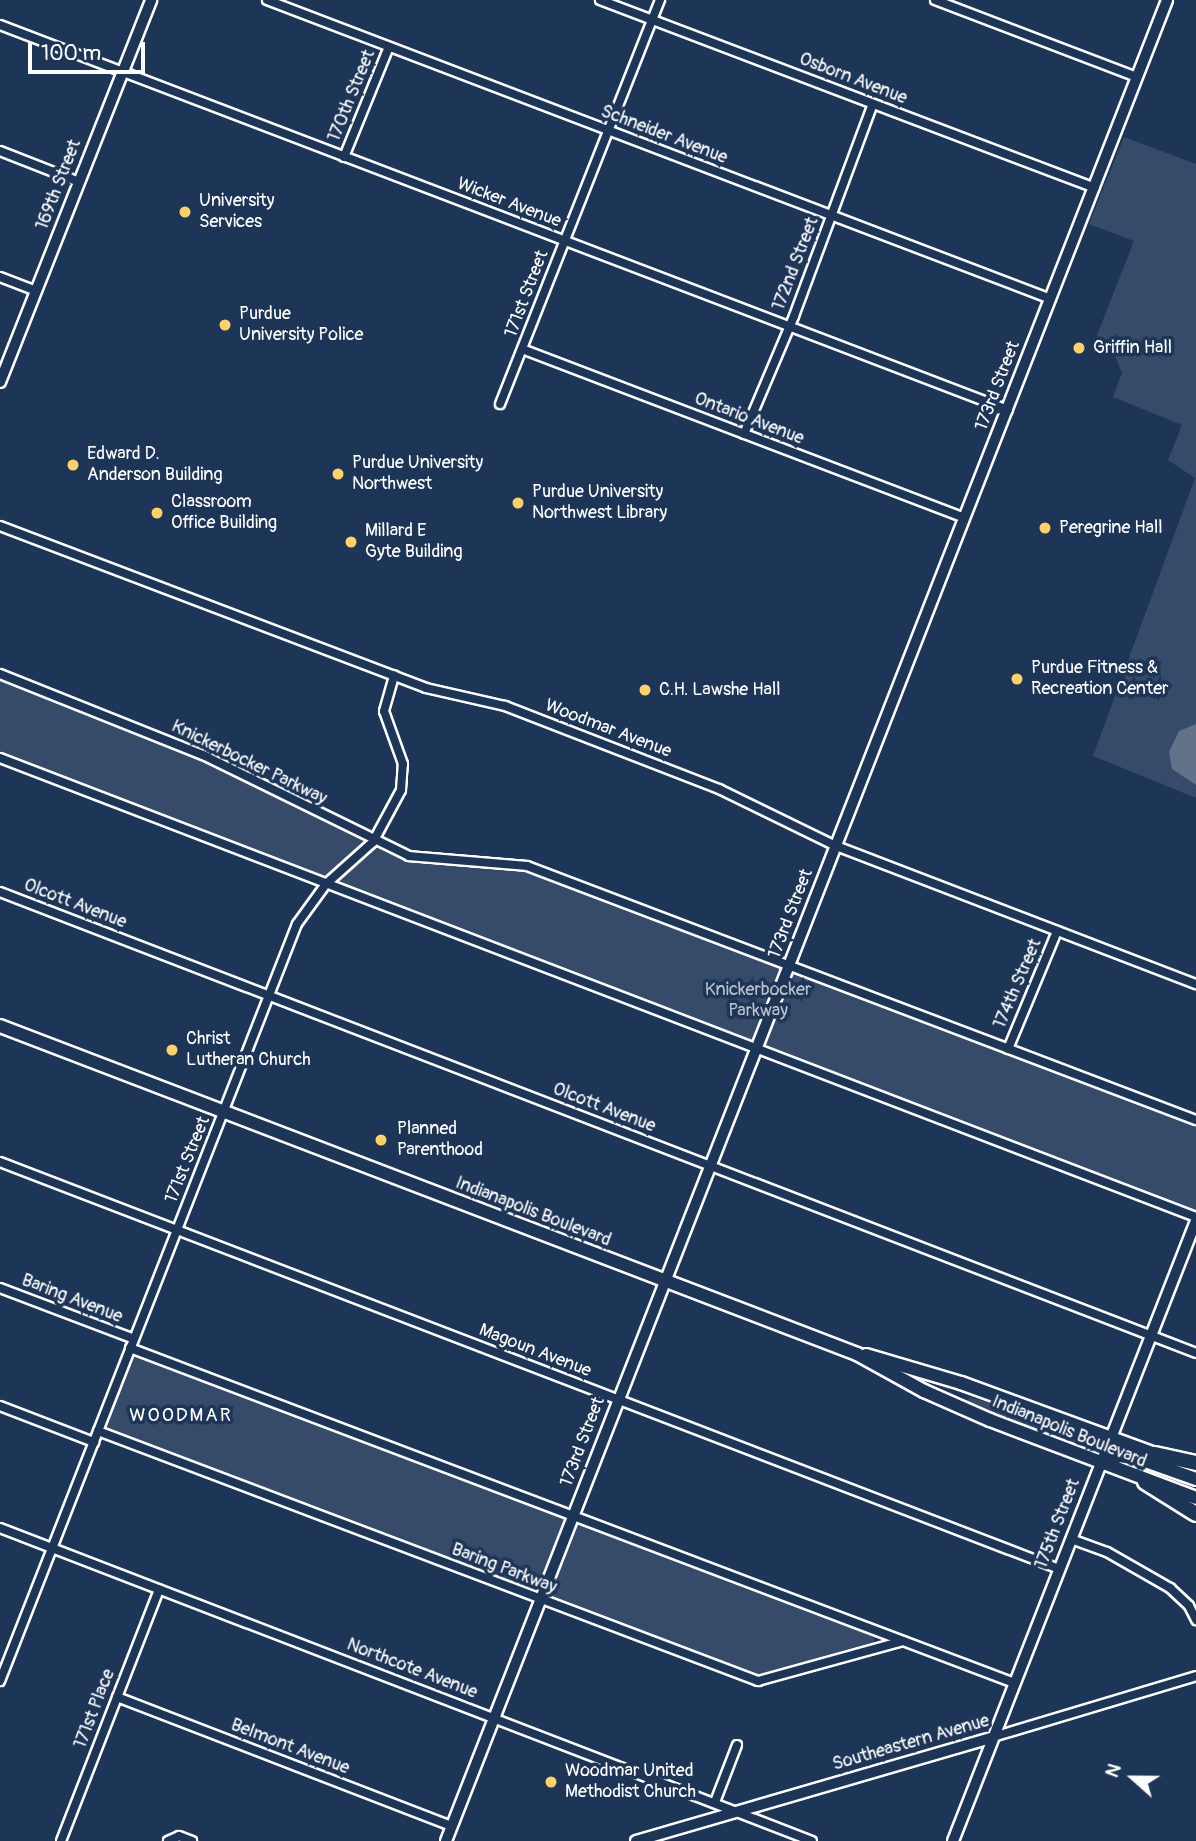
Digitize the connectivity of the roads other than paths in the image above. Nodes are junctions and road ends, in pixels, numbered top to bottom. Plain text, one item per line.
1 (151, 0) edge
2 (267, 0) edge
3 (600, 0) edge
4 (660, 0) edge
5 (935, 0) edge
6 (1167, 0) edge
7 (652, 20) junction
8 (0, 25) edge
9 (389, 47) junction
10 (121, 72) junction
11 (1137, 77) junction
12 (873, 104) junction
13 (608, 131) junction
14 (0, 151) edge
15 (344, 157) junction
16 (79, 181) junction
17 (1095, 188) junction
18 (831, 215) junction
19 (564, 241) junction
20 (0, 276) edge
21 (36, 291) junction
22 (1051, 299) junction
23 (788, 326) junction
24 (522, 349) junction
25 (0, 382) edge
26 (500, 404) dead end
27 (1008, 410) junction
28 (744, 434) junction
29 (965, 518) junction
30 (0, 526) edge
31 (0, 674) edge
32 (394, 675) junction
33 (0, 758) edge
34 (373, 842) junction
35 (836, 846) junction
36 (326, 884) junction
37 (0, 892) edge
38 (1057, 931) junction
39 (790, 966) junction
40 (1196, 984) edge
41 (269, 997) junction
42 (0, 1026) edge
43 (757, 1048) junction
44 (1008, 1049) junction
45 (224, 1111) junction
46 (1196, 1120) edge
47 (0, 1162) edge
48 (710, 1166) junction
49 (1196, 1219) edge
50 (176, 1230) junction
51 (665, 1281) junction
52 (0, 1288) edge
53 (1151, 1336) junction
54 (132, 1343) junction
55 (1196, 1353) edge
56 (857, 1354) junction
57 (920, 1371) junction
58 (961, 1383) junction
59 (915, 1387) junction
60 (618, 1400) junction
61 (953, 1404) junction
62 (0, 1406) edge
63 (98, 1431) junction
64 (1112, 1437) junction
65 (94, 1441) junction
66 (1155, 1454) junction
67 (1196, 1463) edge
68 (1100, 1464) junction
69 (1196, 1469) edge
70 (1196, 1479) edge
71 (1145, 1482) junction
72 (1196, 1499) edge
73 (1196, 1514) edge
74 (572, 1518) junction
75 (0, 1528) edge
76 (1071, 1539) junction
77 (53, 1548) junction
78 (1059, 1569) junction
79 (159, 1589) junction
80 (541, 1600) junction
81 (1196, 1620) edge
82 (903, 1641) junction
83 (1196, 1676) edge
84 (0, 1681) edge
85 (1014, 1683) junction
86 (117, 1697) junction
87 (495, 1718) junction
88 (993, 1737) junction
89 (737, 1745) dead end
90 (715, 1802) junction
91 (735, 1812) junction
92 (452, 1826) junction
93 (61, 1841) edge
94 (168, 1841) edge
95 (192, 1841) edge
96 (446, 1841) edge
97 (636, 1841) edge
98 (812, 1841) edge
99 (953, 1841) edge

1 - 10 street, 169th Street
2 - 9 street, Schneider Avenue
3 - 7 street, Osborn Avenue
4 - 7 street, 171st Street
5 - 11 street
6 - 11 street, 173rd Street
7 - 12 street, Osborn Avenue
7 - 13 street, 171st Street
8 - 10 street, Wicker Avenue
9 - 13 street, Schneider Avenue
9 - 15 street, 170th Street
10 - 15 street, Wicker Avenue
10 - 16 street, 169th Street
11 - 17 street, 173rd Street
12 - 17 street, Osborn Avenue
12 - 18 street, 172nd Street
13 - 18 street, Schneider Avenue
13 - 19 street, 171st Street
14 - 16 street
15 - 19 street, Wicker Avenue
16 - 21 street, 169th Street
17 - 22 street, 173rd Street
18 - 22 street, Schneider Avenue
18 - 23 street, 172nd Street
19 - 23 street, Wicker Avenue
19 - 24 street, 171st Street
20 - 21 street
21 - 25 street, 169th Street
22 - 27 street, 173rd Street
23 - 27 street, Wicker Avenue
23 - 28 street, 172nd Street
24 - 26 street, 171st Street
24 - 28 street, Ontario Avenue
27 - 29 street, 173rd Street
28 - 29 street, Ontario Avenue
29 - 35 street, 173rd Street
30 - 32 street, Woodmar Avenue
31 - 34 street, Knickerbocker Parkway
32 - 34 street, 171st Street
32 - 35 street, Woodmar Avenue
33 - 36 street
34 - 36 street, 171st Street
34 - 39 street, Knickerbocker Parkway
35 - 38 street, Woodmar Avenue
35 - 39 street, 173rd Street
36 - 41 street, 171st Street
36 - 43 street
37 - 41 street, Olcott Avenue
38 - 40 street, Woodmar Avenue
38 - 44 street, 174th Street
39 - 43 street, 173rd Street
39 - 44 street, Knickerbocker Parkway
41 - 45 street, 171st Street
41 - 48 street, Olcott Avenue
42 - 45 main road, Indianapolis Boulevard
43 - 48 street, 173rd Street
43 - 49 street
44 - 46 street, Knickerbocker Parkway
45 - 50 street, 171st Street
45 - 51 main road, Indianapolis Boulevard
47 - 50 street, Magoun Avenue
48 - 51 street, 173rd Street
48 - 53 street, Olcott Avenue
49 - 53 street, 175th Street
50 - 54 street, 171st Street
50 - 60 street, Magoun Avenue
51 - 56 main road, Indianapolis Boulevard
51 - 60 street, 173rd Street
52 - 54 street, Baring Avenue
53 - 55 street, Olcott Avenue
53 - 64 street, 175th Street
54 - 63 street, 171st Street
54 - 74 street
56 - 57 main road, Indianapolis Boulevard
56 - 59 main road, Indianapolis Boulevard
57 - 58 main road, Indianapolis Boulevard
57 - 59 main road
58 - 61 main road
58 - 64 main road, Indianapolis Boulevard
59 - 61 main road, Indianapolis Boulevard
60 - 74 street, 173rd Street
60 - 78 street, Magoun Avenue
61 - 68 main road, Indianapolis Boulevard
62 - 65 street
63 - 65 street, 171st Street
63 - 80 street, Baring Parkway
64 - 66 main road, Indianapolis Boulevard
64 - 68 street, 175th Street
65 - 77 street, 171st Street
66 - 67 highway
66 - 69 main road, Indianapolis Boulevard
68 - 70 main road
68 - 71 main road, Indianapolis Boulevard
68 - 76 street, 175th Street
71 - 72 main road, Indianapolis Boulevard
71 - 73 highway
74 - 80 street, 173rd Street
74 - 82 street
75 - 77 street, Northcote Avenue
76 - 78 street, 175th Street
76 - 81 street
77 - 79 street, Northcote Avenue
77 - 84 street, 171st Street
78 - 85 street, 175th Street
79 - 86 street, 171st Place
79 - 87 street, Northcote Avenue
80 - 82 street, Baring Parkway
80 - 87 street, 173rd Street
82 - 85 street
83 - 88 street, Southeastern Avenue
85 - 88 street, 175th Street
86 - 92 street, Belmont Avenue
86 - 93 street, 171st Place
87 - 90 street, Northcote Avenue
87 - 92 street, 173rd Street
88 - 91 street, Southeastern Avenue
88 - 99 street, 175th Street
89 - 90 street
90 - 91 street, Northcote Avenue
91 - 97 street, Southeastern Avenue
91 - 98 street, Northcote Avenue
92 - 96 street, 173rd Street
94 - 95 street

